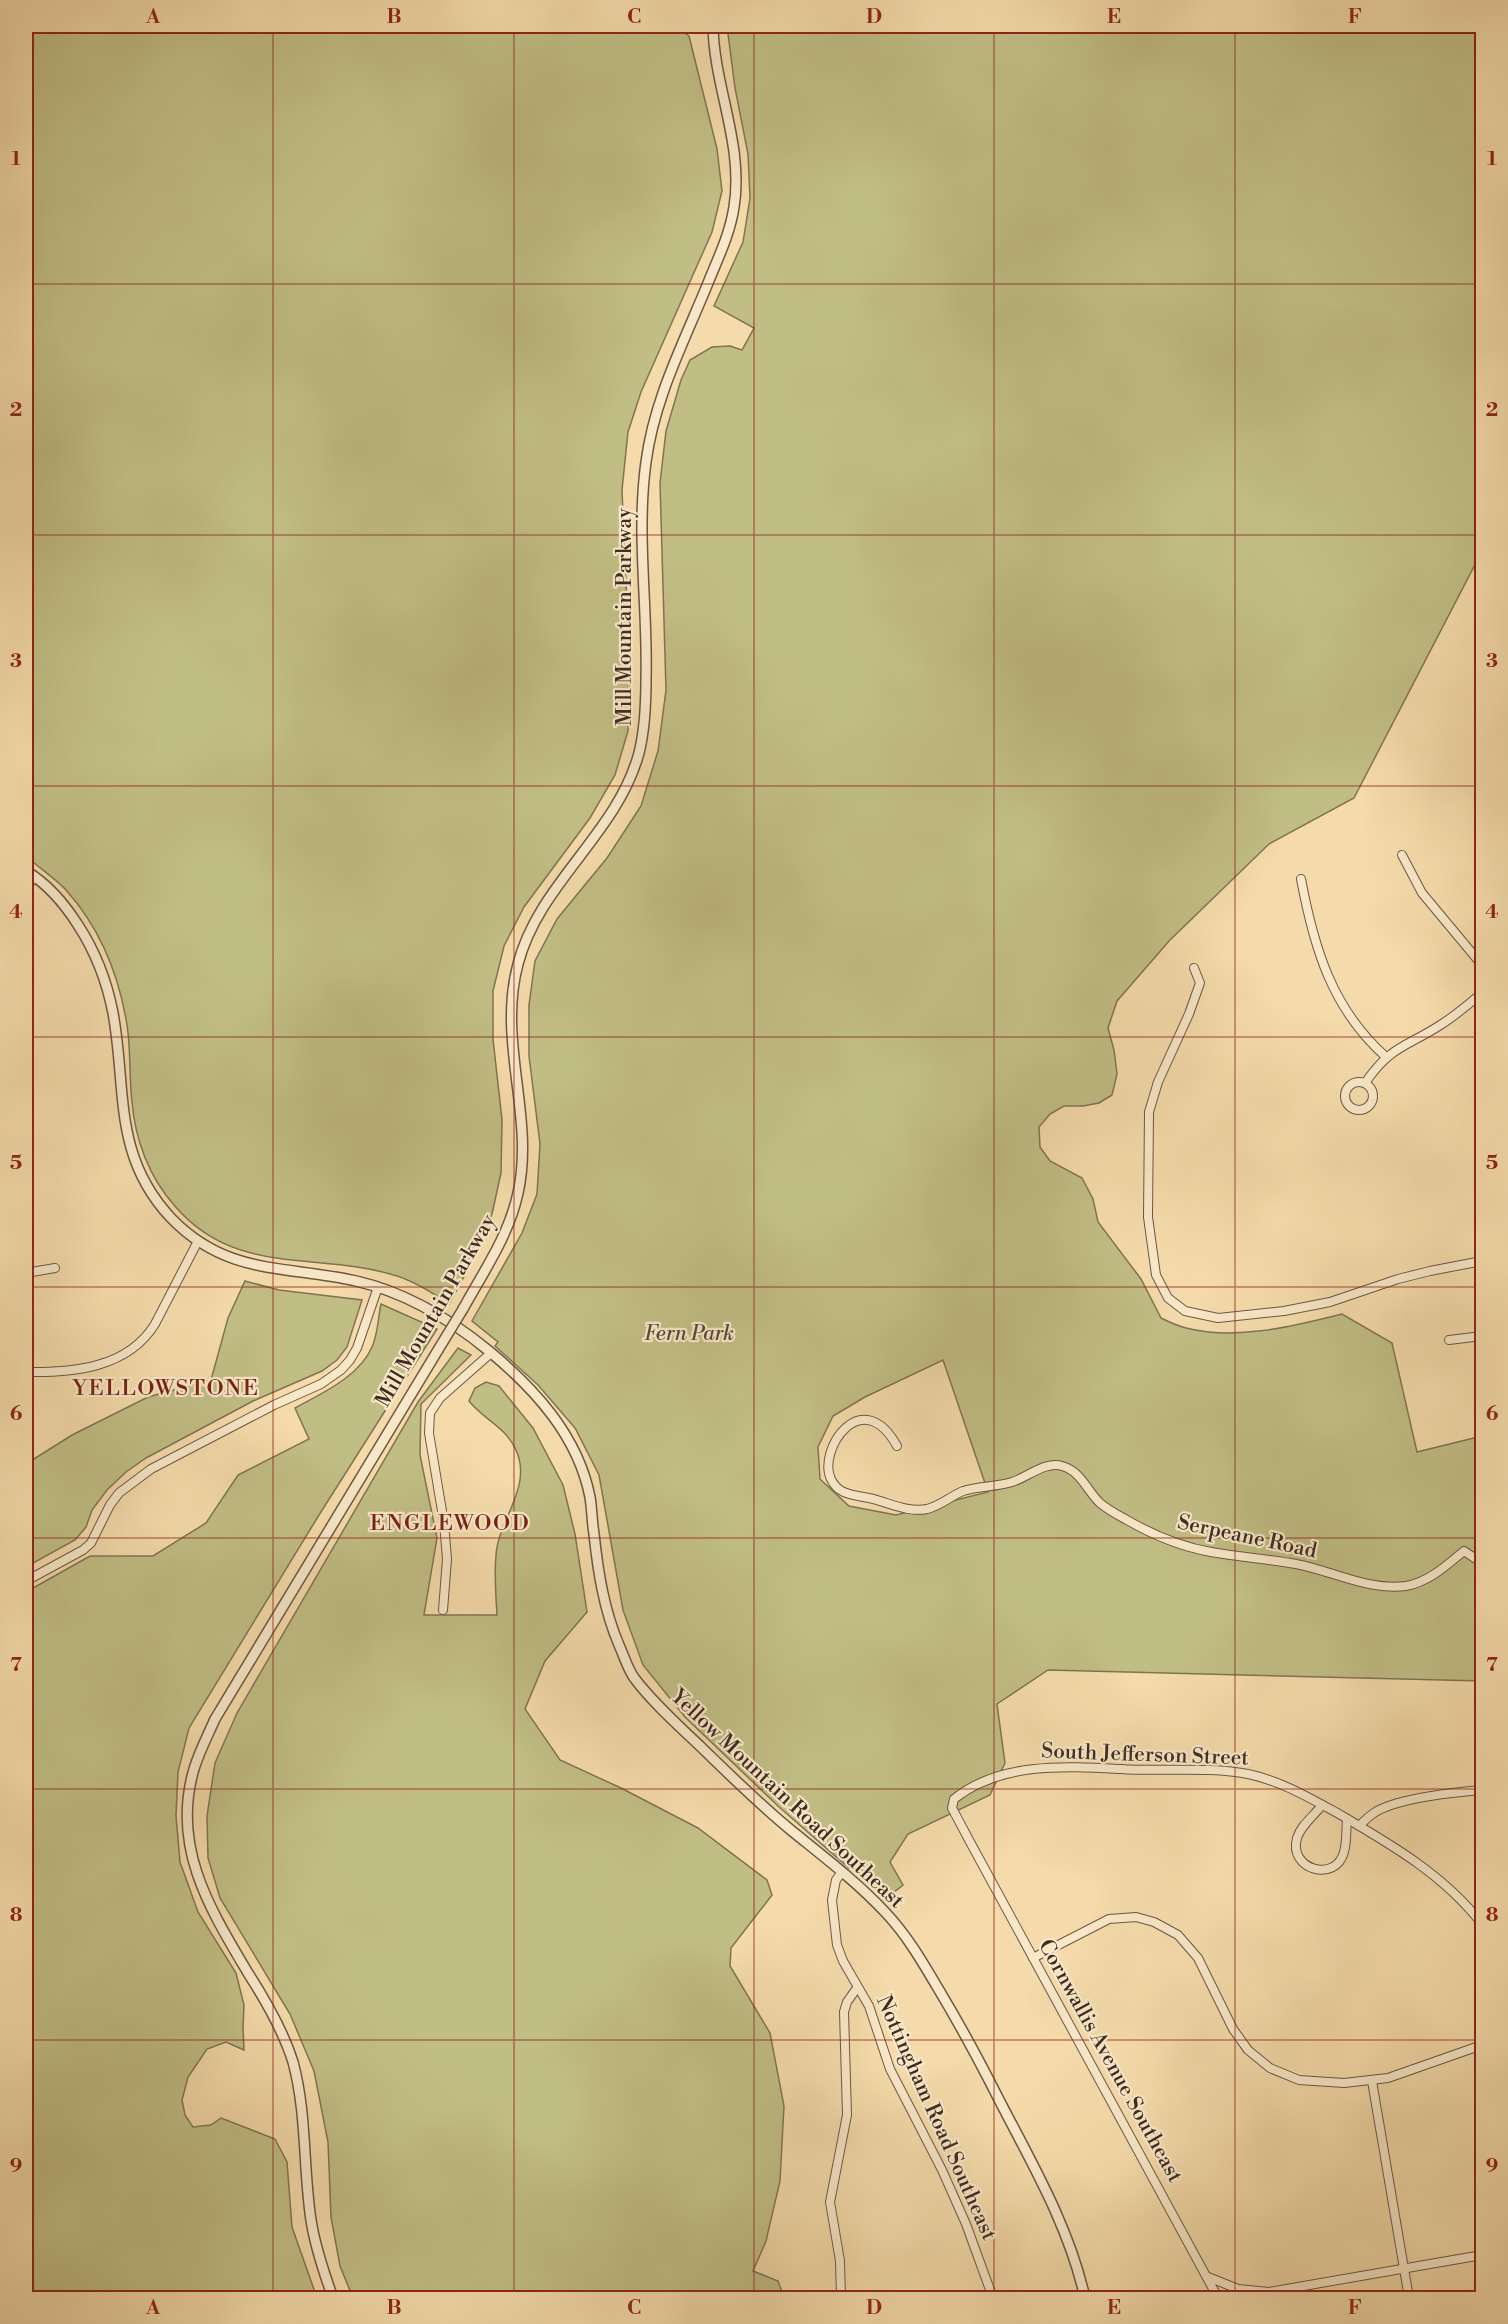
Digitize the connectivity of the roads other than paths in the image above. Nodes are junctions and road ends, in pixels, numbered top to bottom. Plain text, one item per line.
1 (713, 26) edge
2 (1402, 855) dead end
3 (30, 874) edge
4 (1302, 879) dead end
5 (26, 890) edge
6 (1482, 965) edge
7 (1194, 968) dead end
8 (1482, 993) edge
9 (1386, 1057) junction
10 (1365, 1083) dead end
11 (198, 1241) junction
12 (1482, 1262) edge
13 (56, 1268) dead end
14 (26, 1273) edge
15 (378, 1287) junction
16 (1482, 1336) edge
17 (1449, 1340) dead end
18 (491, 1353) junction
19 (26, 1372) edge
20 (897, 1446) dead end
21 (1482, 1563) edge
22 (26, 1581) edge
23 (443, 1610) dead end
24 (1482, 1790) edge
25 (1322, 1805) junction
26 (1347, 1819) junction
27 (1359, 1826) junction
28 (969, 1840) joint
29 (842, 1872) junction
30 (1482, 1924) edge
31 (1033, 1958) junction
32 (857, 1988) junction
33 (1482, 2045) edge
34 (1372, 2081) junction
35 (1482, 2254) edge
36 (1404, 2268) junction
37 (1208, 2276) junction
38 (1269, 2292) junction
39 (333, 2298) edge
40 (841, 2298) edge
41 (993, 2298) edge
42 (1085, 2298) edge
43 (1218, 2298) edge
44 (1261, 2298) edge
45 (1409, 2298) edge

1 - 39 street, Mill Mountain Parkway, bridge
2 - 6 street
3 - 5 street
3 - 11 street, Yellow Mountain Road Southeast
4 - 9 street
7 - 12 street
8 - 9 street
9 - 10 street
11 - 15 street, Yellow Mountain Road Southeast
11 - 19 street
13 - 14 street
15 - 18 street, Yellow Mountain Road Southeast
15 - 22 street
16 - 17 street
18 - 23 street
18 - 29 street, Yellow Mountain Road Southeast
20 - 21 street, Serpeane Road
24 - 27 street
25 - 26 street, South Jefferson Street
25 - 26 street
25 - 28 street, South Jefferson Street
26 - 27 street, South Jefferson Street
27 - 30 street, South Jefferson Street
28 - 31 street, Cornwallis Avenue Southeast
29 - 32 street, Nottingham Road Southeast
29 - 42 street, Yellow Mountain Road Southeast
31 - 34 street
31 - 37 street, Cornwallis Avenue Southeast
32 - 40 street
32 - 41 street, Nottingham Road Southeast
33 - 34 street
34 - 36 street
35 - 36 street
36 - 38 street
36 - 45 street
37 - 38 street
37 - 43 street, Cornwallis Avenue Southeast
38 - 44 street

